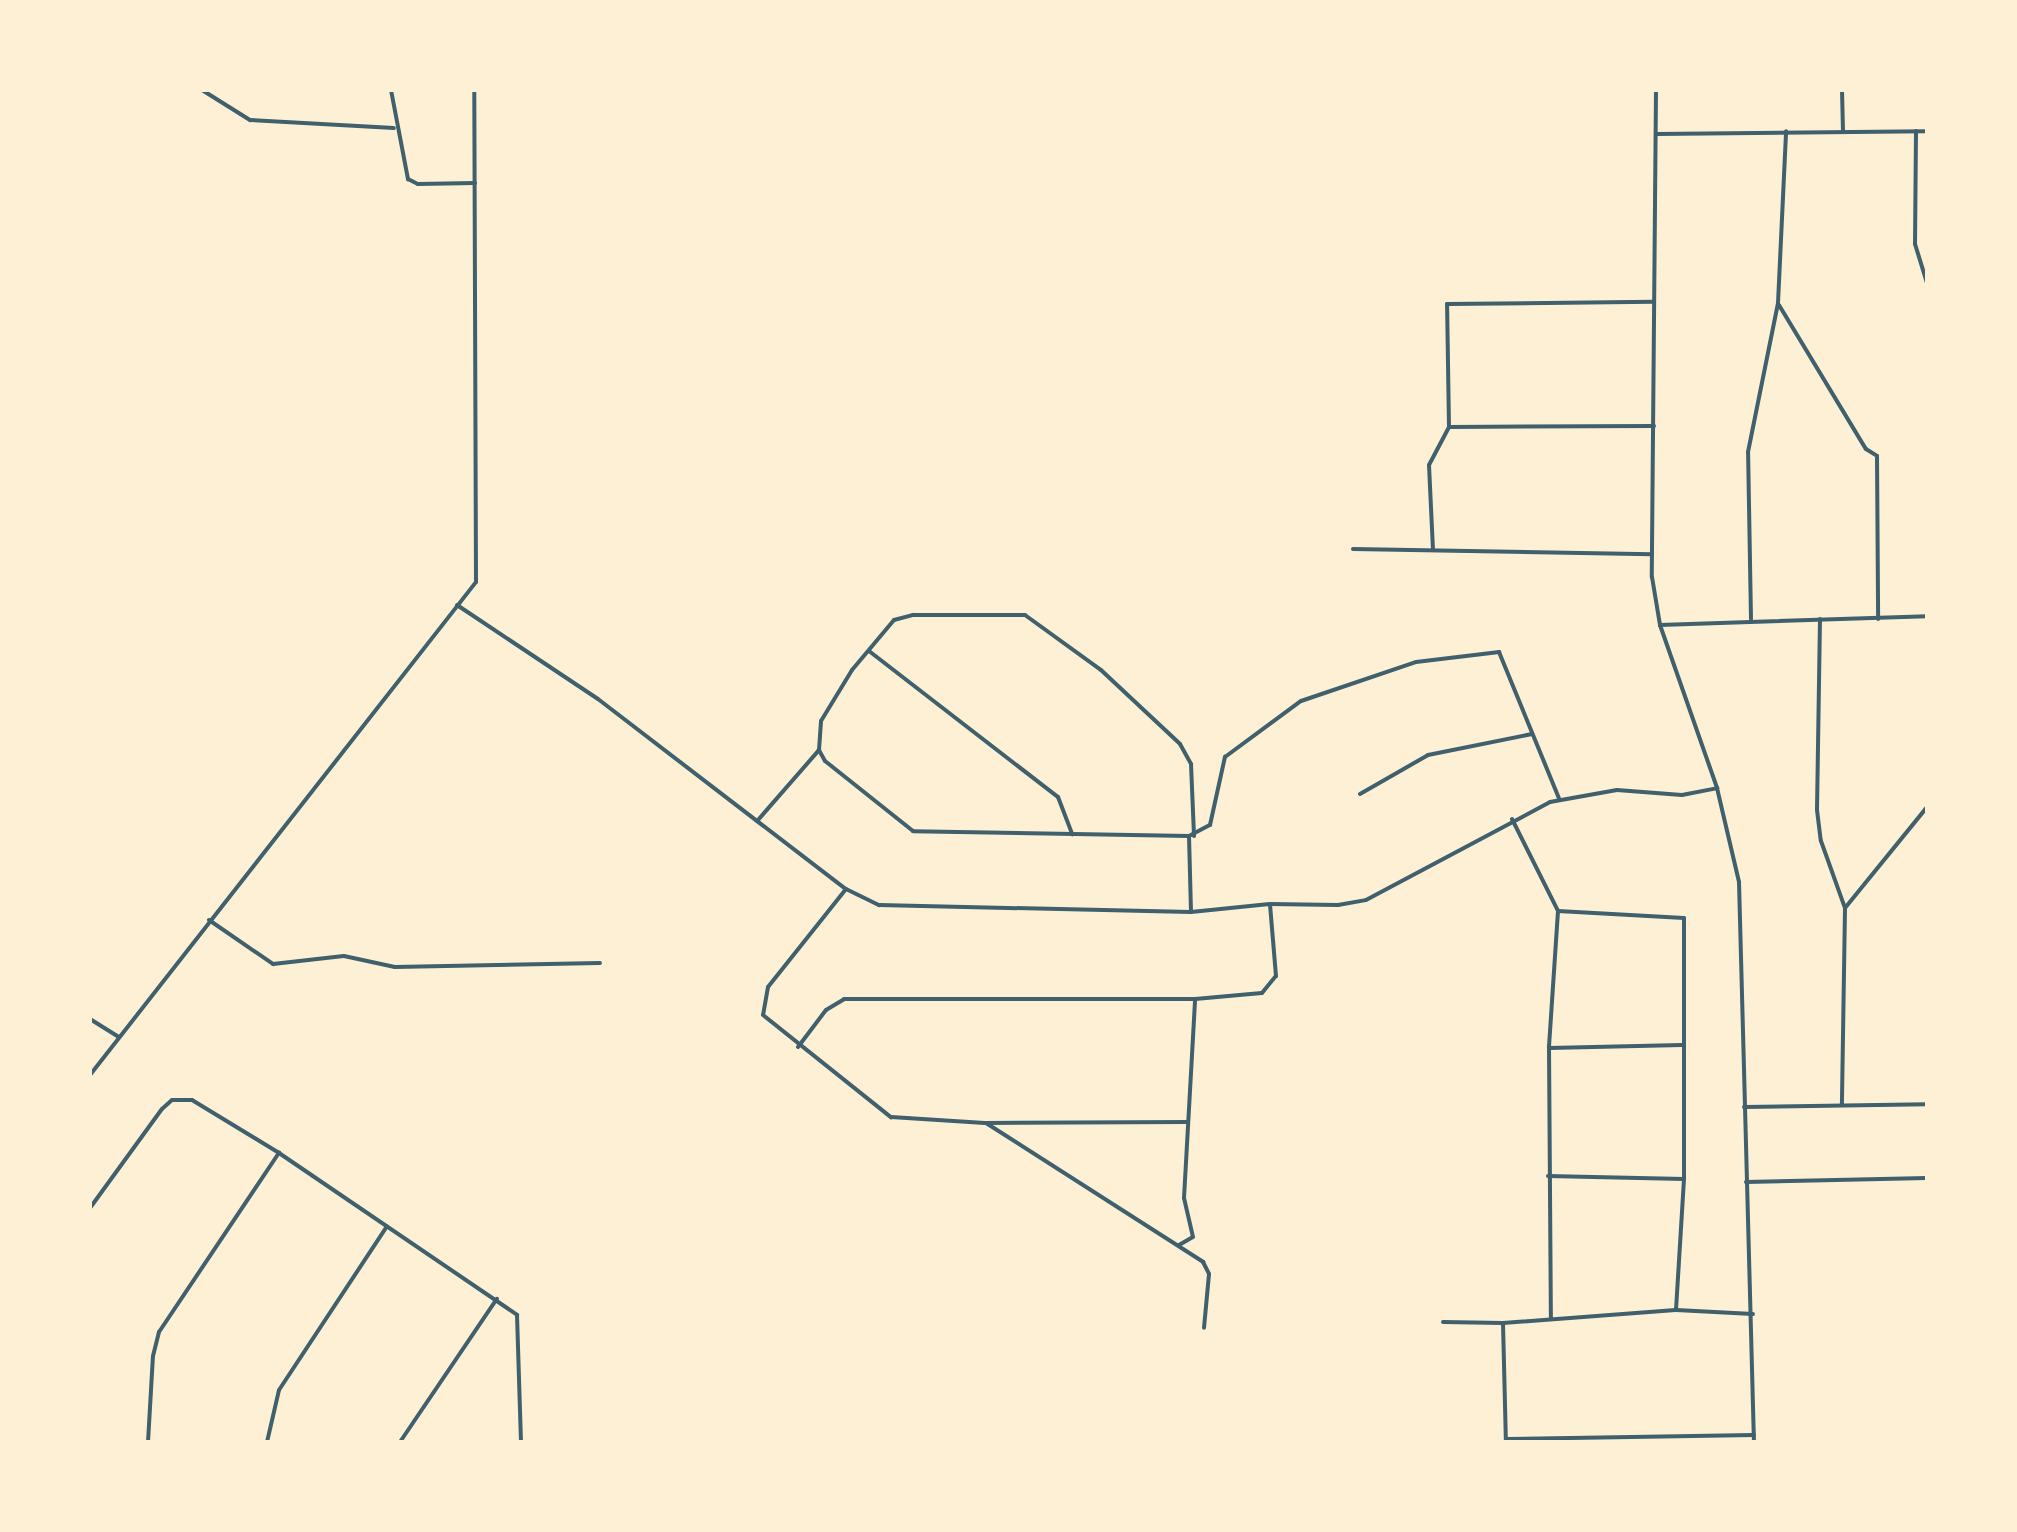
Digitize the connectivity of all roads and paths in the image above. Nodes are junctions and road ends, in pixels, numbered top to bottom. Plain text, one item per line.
1 (202, 90) edge
2 (391, 90) edge
3 (474, 90) edge
4 (1656, 90) edge
5 (1842, 90) edge
6 (394, 128) junction
7 (1843, 130) junction
8 (1786, 131) junction
9 (1916, 131) junction
10 (1927, 131) edge
11 (1656, 134) junction
12 (475, 183) junction
13 (1927, 283) edge
14 (1655, 302) junction
15 (1778, 303) junction
16 (1654, 426) junction
17 (1449, 427) junction
18 (1353, 549) dead end
19 (1433, 550) junction
20 (1652, 554) junction
21 (457, 605) junction
22 (1927, 616) edge
23 (1751, 619) junction
24 (1820, 619) junction
25 (1878, 619) junction
26 (1660, 625) junction
27 (869, 651) junction
28 (1532, 734) junction
29 (819, 750) junction
30 (1717, 788) junction
31 (1360, 794) dead end
32 (1559, 799) junction
33 (1927, 807) edge
34 (1512, 819) junction
35 (758, 820) junction
36 (1072, 834) junction
37 (1192, 836) junction
38 (846, 889) junction
39 (1270, 904) junction
40 (1845, 908) junction
41 (1558, 911) junction
42 (1191, 912) junction
43 (209, 920) junction
44 (600, 963) dead end
45 (1195, 999) junction
46 (90, 1019) edge
47 (119, 1037) junction
48 (1682, 1045) junction
49 (798, 1047) junction
50 (1549, 1048) junction
51 (90, 1075) edge
52 (1842, 1104) junction
53 (1927, 1104) edge
54 (1744, 1107) junction
55 (1188, 1122) junction
56 (985, 1123) junction
57 (279, 1153) junction
58 (1548, 1176) junction
59 (1927, 1178) edge
60 (1684, 1179) junction
61 (1746, 1182) junction
62 (90, 1208) edge
63 (387, 1226) junction
64 (1177, 1245) junction
65 (497, 1299) junction
66 (1676, 1310) junction
67 (1753, 1314) junction
68 (1551, 1318) junction
69 (1443, 1322) dead end
70 (1503, 1323) junction
71 (1204, 1328) dead end
72 (1754, 1435) junction
73 (1682, 1439) edge
74 (1506, 1440) edge
75 (148, 1442) edge
76 (267, 1442) edge
77 (400, 1442) edge
78 (521, 1442) edge
79 (1754, 1442) edge

1 - 6 street
2 - 6 street
3 - 12 street
4 - 11 street
5 - 7 street
6 - 12 street
7 - 8 street
7 - 9 street
8 - 11 street
8 - 15 street
9 - 10 street
9 - 13 street
11 - 14 street
12 - 21 street
14 - 16 street
14 - 17 street
15 - 23 street
15 - 25 street
16 - 17 street
16 - 20 street
17 - 19 street
18 - 19 street
19 - 20 street
20 - 26 street
21 - 35 street
21 - 43 street
22 - 25 street
23 - 24 street
23 - 26 street
24 - 25 street
24 - 40 street
26 - 30 street
27 - 29 street
27 - 36 street
27 - 37 street
28 - 31 street
28 - 32 street
28 - 37 street
29 - 35 street
29 - 36 street
30 - 32 street
30 - 54 street
32 - 34 street
33 - 40 street
34 - 39 street
34 - 41 street
35 - 38 street
36 - 37 street
37 - 42 street
38 - 42 street
38 - 49 street
39 - 42 street
39 - 45 street
40 - 52 street
41 - 48 street
41 - 50 street
43 - 44 street
43 - 47 street
45 - 49 street
45 - 55 street
46 - 47 street
47 - 51 street
48 - 50 street
48 - 60 street
49 - 56 street
50 - 58 street
52 - 53 street
52 - 54 street
54 - 61 street
55 - 56 street
55 - 64 street
56 - 64 street
57 - 62 street
57 - 63 street
57 - 75 street
58 - 60 street
58 - 68 street
59 - 61 street
60 - 66 street
61 - 67 street
63 - 65 street
63 - 76 street
64 - 71 street
65 - 77 street
65 - 78 street
66 - 67 street
66 - 68 street
67 - 72 street
68 - 70 street
69 - 70 street
70 - 74 street
72 - 73 street
72 - 79 street
73 - 74 street

